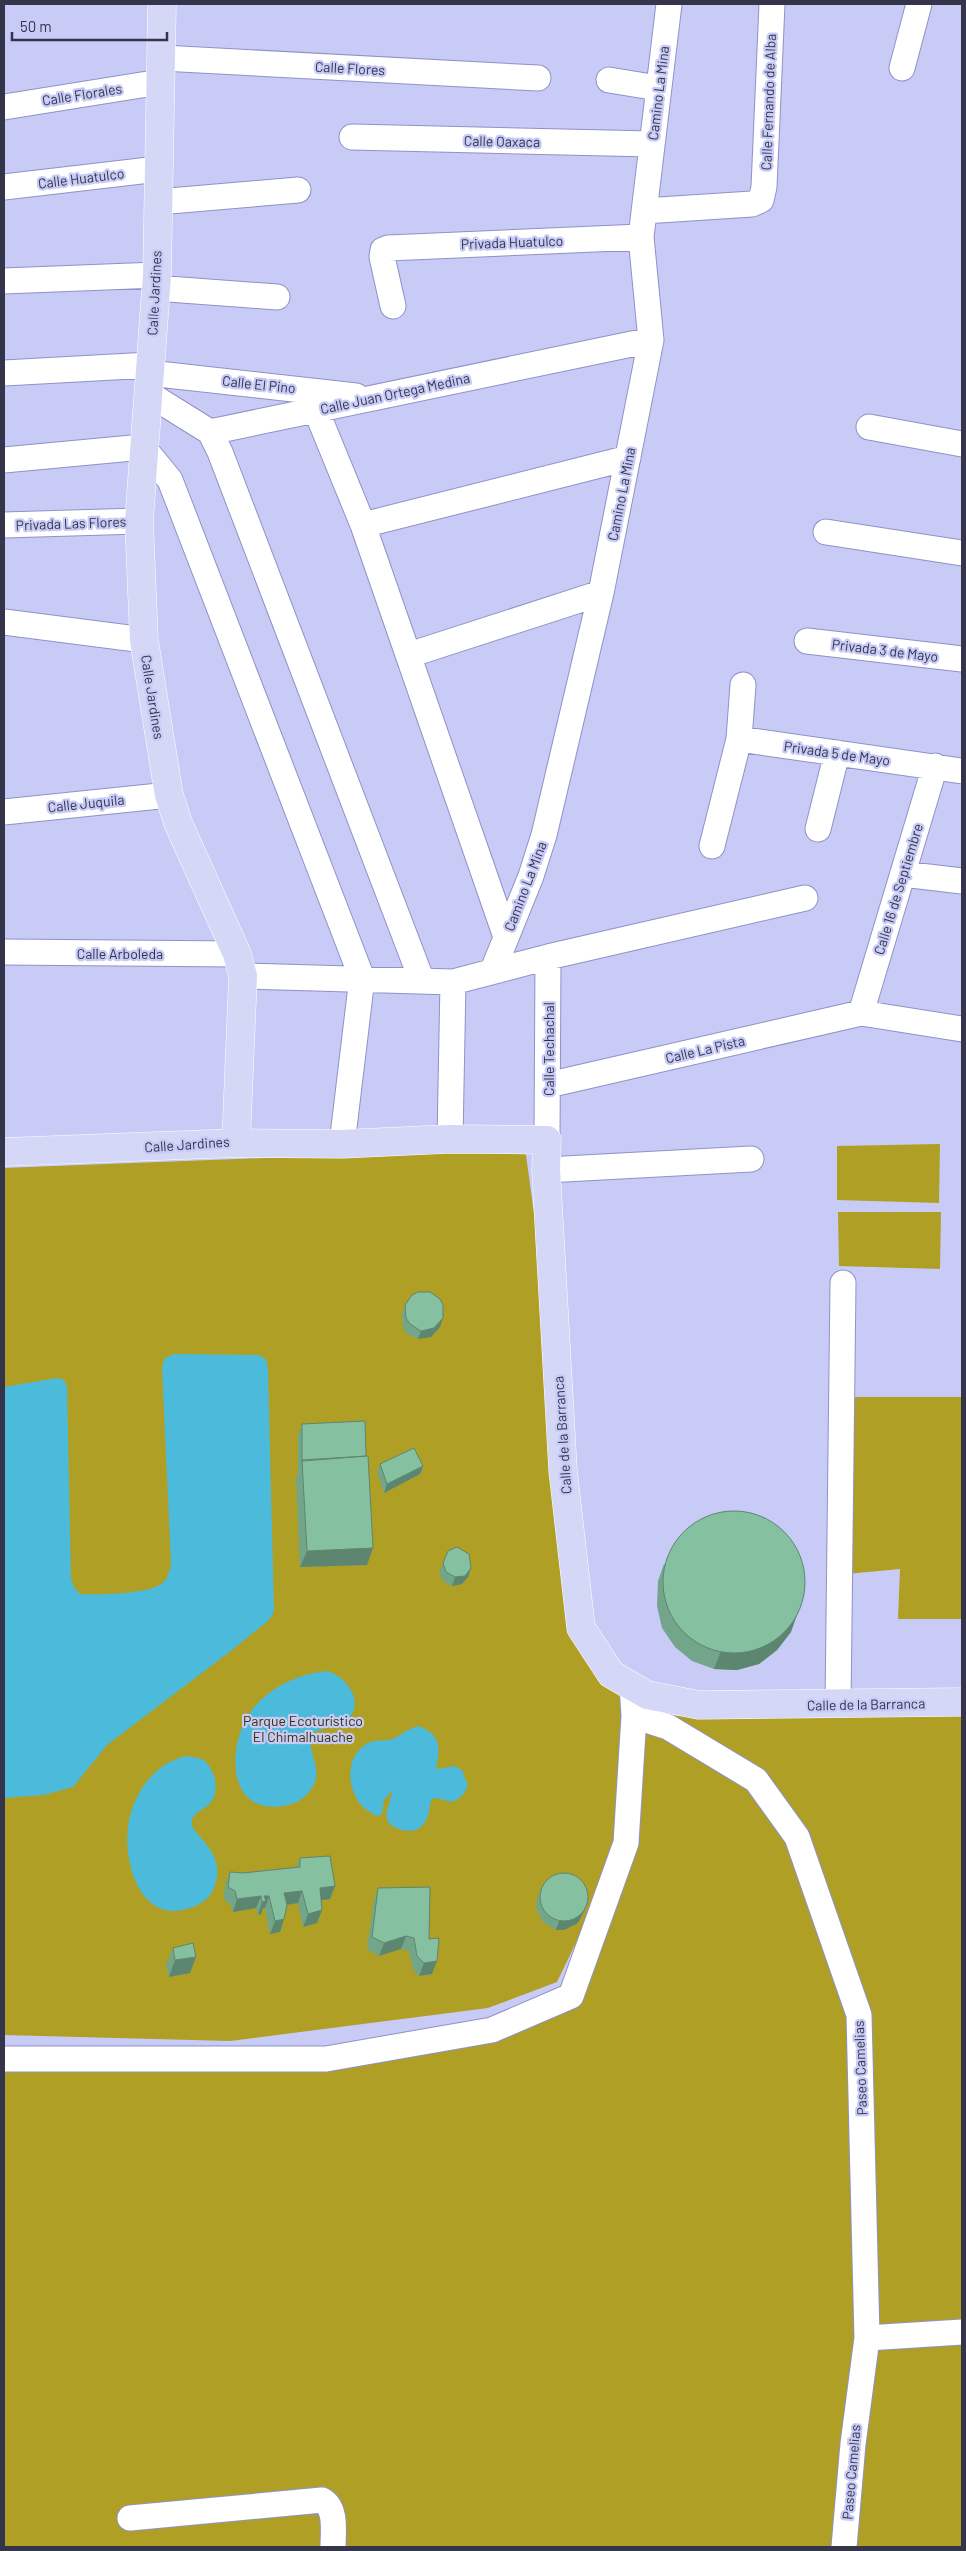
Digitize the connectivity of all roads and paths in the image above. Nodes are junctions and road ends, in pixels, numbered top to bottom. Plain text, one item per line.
1 (162, 4) edge
2 (669, 4) edge
3 (772, 4) edge
4 (919, 4) edge
5 (902, 68) dead end
6 (161, 70) junction
7 (538, 78) dead end
8 (609, 80) dead end
9 (658, 88) junction
10 (4, 107) edge
11 (352, 137) dead end
12 (652, 144) junction
13 (158, 169) junction
14 (4, 187) edge
15 (298, 190) dead end
16 (158, 202) junction
17 (644, 211) junction
18 (641, 237) junction
19 (4, 281) edge
20 (156, 282) junction
21 (277, 297) dead end
22 (393, 306) dead end
23 (651, 340) junction
24 (4, 373) edge
25 (149, 377) junction
26 (368, 398) junction
27 (316, 410) junction
28 (869, 427) dead end
29 (210, 432) junction
30 (962, 444) edge
31 (143, 447) junction
32 (628, 458) junction
33 (4, 460) edge
34 (139, 520) junction
35 (4, 525) edge
36 (363, 525) junction
37 (826, 532) dead end
38 (962, 553) edge
39 (601, 593) junction
40 (4, 622) edge
41 (144, 640) junction
42 (807, 641) dead end
43 (409, 655) junction
44 (962, 659) edge
45 (744, 685) dead end
46 (739, 740) junction
47 (837, 753) junction
48 (935, 766) junction
49 (962, 771) edge
50 (169, 795) junction
51 (4, 812) edge
52 (818, 829) dead end
53 (712, 846) dead end
54 (903, 874) junction
55 (962, 881) edge
56 (805, 898) dead end
57 (506, 938) junction
58 (4, 952) edge
59 (548, 957) junction
60 (240, 965) junction
61 (493, 970) junction
62 (362, 978) junction
63 (422, 981) junction
64 (453, 982) junction
65 (861, 1012) junction
66 (962, 1029) edge
67 (548, 1085) junction
68 (450, 1139) junction
69 (547, 1140) junction
70 (236, 1143) junction
71 (342, 1144) junction
72 (4, 1152) edge
73 (751, 1159) dead end
74 (546, 1170) junction
75 (843, 1283) dead end
76 (632, 1686) junction
77 (962, 1702) edge
78 (838, 1705) junction
79 (634, 1716) junction
80 (4, 2059) edge
81 (962, 2332) edge
82 (866, 2338) junction
83 (130, 2518) dead end
84 (333, 2547) edge
85 (844, 2547) edge

1 - 6 main road, Calle Jardines
2 - 9 street, Camino La Mina
3 - 17 street, Calle Fernando de Alba
4 - 5 street
6 - 7 street, Calle Flores
6 - 10 street, Calle Florales
6 - 13 main road, Calle Jardines
8 - 9 street
9 - 12 street, Camino La Mina
11 - 12 street, Calle Oaxaca
12 - 17 street, Camino La Mina
13 - 14 street, Calle Huatulco
13 - 16 main road, Calle Jardines
15 - 16 street
16 - 20 main road, Calle Jardines
17 - 18 street, Camino La Mina
18 - 22 street, Privada Huatulco
18 - 23 street, Camino La Mina
19 - 20 street
20 - 21 street
20 - 25 main road, Calle Jardines
23 - 26 street, Calle Juan Ortega Medina
23 - 32 street, Camino La Mina
24 - 25 street, Calle El Pino
25 - 26 street, Calle El Pino
25 - 29 street
25 - 31 main road, Calle Jardines
26 - 27 street, Calle Juan Ortega Medina
27 - 29 street, Calle Juan Ortega Medina
27 - 36 street
28 - 30 street
29 - 63 street
31 - 33 street
31 - 34 main road, Calle Jardines
31 - 62 street
32 - 36 street
32 - 39 street, Camino La Mina
34 - 35 street, Privada Las Flores
34 - 41 main road, Calle Jardines
36 - 43 street
37 - 38 street
39 - 43 street
39 - 57 street, Camino La Mina
40 - 41 street
41 - 50 main road, Calle Jardines
42 - 44 street, Privada 3 de Mayo
43 - 57 street
45 - 46 street
46 - 47 street, Privada 5 de Mayo
46 - 53 street
47 - 48 street, Privada 5 de Mayo
47 - 52 street
48 - 49 street, Privada 5 de Mayo
48 - 54 street, Calle 16 de Septiembre
50 - 51 street, Calle Juquila
50 - 60 main road, Calle Jardines
54 - 55 street
54 - 65 street, Calle 16 de Septiembre
56 - 59 street, Calle Arboleda
57 - 61 street, Camino La Mina
58 - 60 street, Calle Arboleda
59 - 61 street, Calle Arboleda
59 - 67 street, Calle Techachal
60 - 62 street, Calle Arboleda
60 - 70 main road, Calle Jardines
61 - 64 street, Calle Arboleda
62 - 63 street, Calle Arboleda
62 - 71 street
63 - 64 street, Calle Arboleda
64 - 68 street
65 - 66 street
65 - 67 street, Calle La Pista
67 - 69 street, Calle Techachal
68 - 69 main road
68 - 71 main road
69 - 74 main road, Calle de la Barranca
70 - 71 main road
70 - 72 main road, Calle Jardines
73 - 74 street
74 - 76 main road, Calle de la Barranca
75 - 78 street
76 - 78 main road, Calle de la Barranca
76 - 79 street
77 - 78 main road, Calle de la Barranca
79 - 80 street
79 - 82 street, Paseo Camelias
81 - 82 street
82 - 85 street, Paseo Camelias
83 - 84 street

